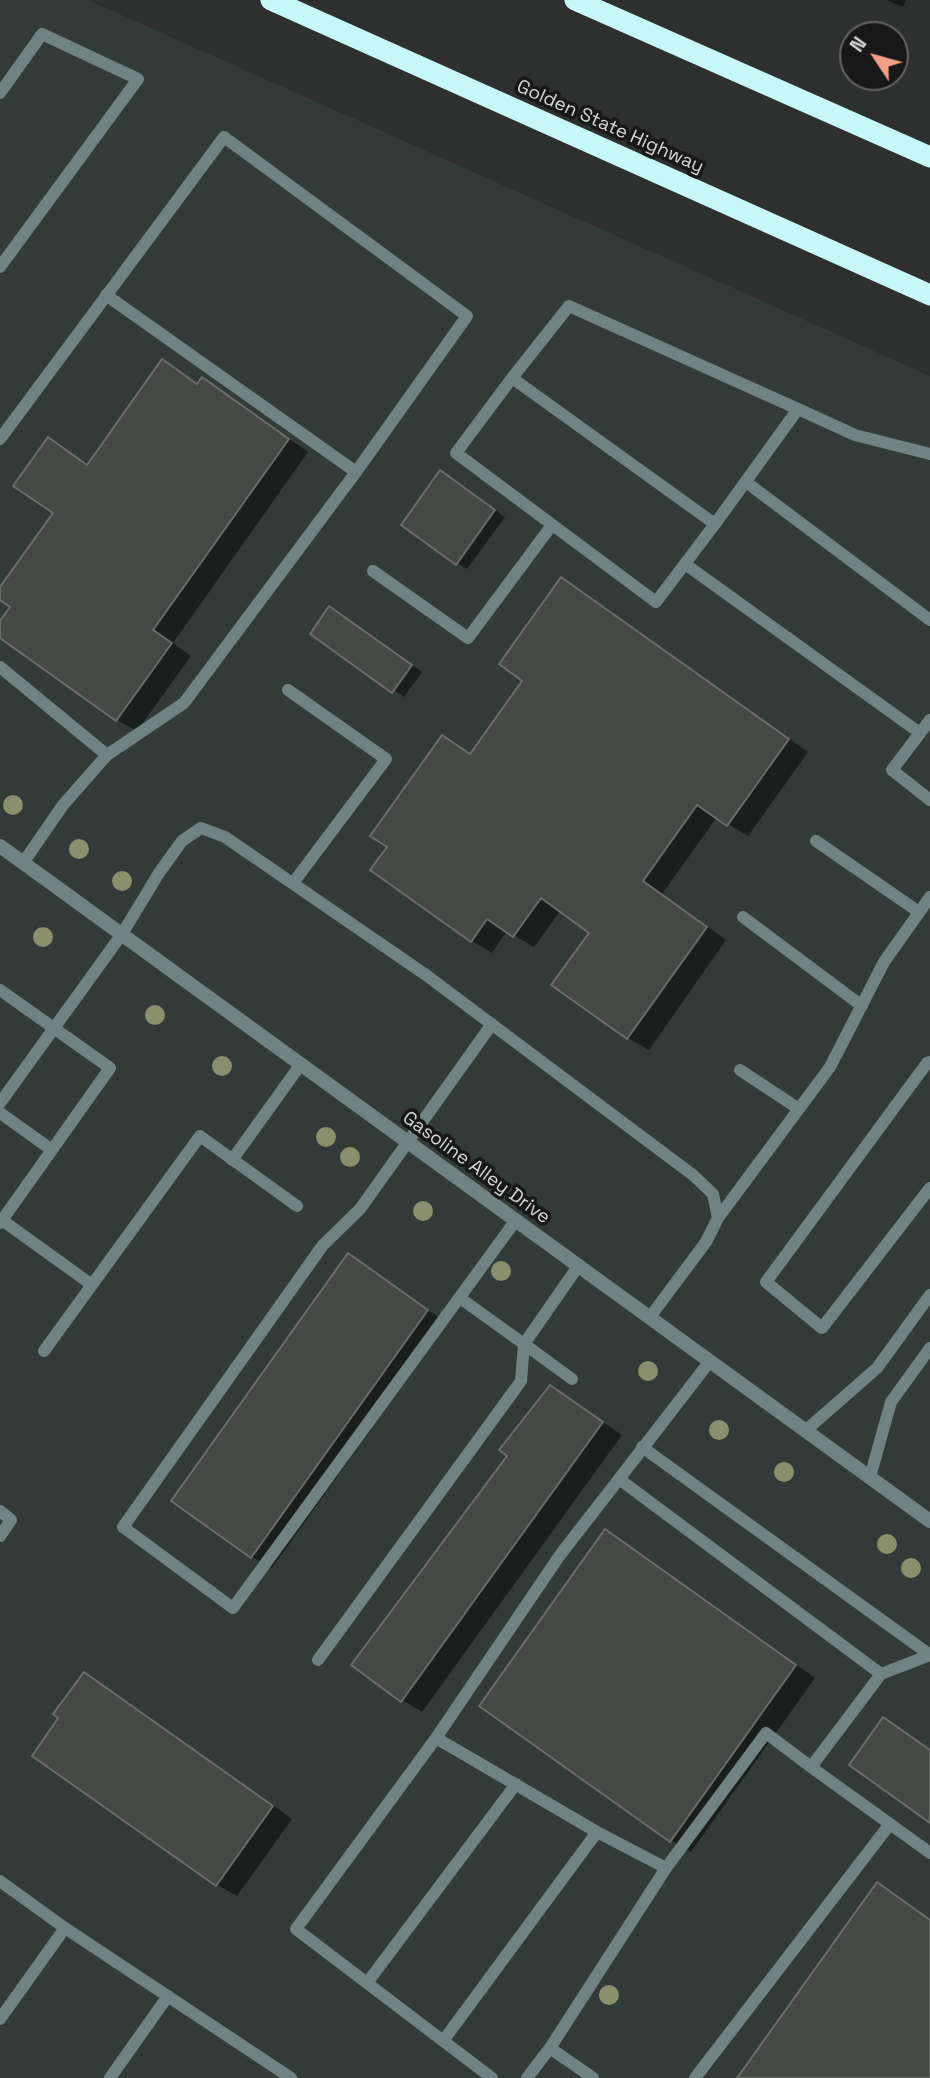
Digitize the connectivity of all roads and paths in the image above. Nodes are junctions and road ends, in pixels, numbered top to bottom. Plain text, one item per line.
1 (271, 0) edge
2 (575, 0) edge
3 (0, 93) edge
4 (930, 157) edge
5 (0, 267) edge
6 (106, 295) junction
7 (930, 295) edge
8 (512, 378) junction
9 (798, 409) junction
10 (0, 439) edge
11 (930, 454) edge
12 (356, 472) junction
13 (746, 482) junction
14 (715, 524) junction
15 (552, 525) junction
16 (685, 564) junction
17 (373, 571) dead end
18 (930, 620) edge
19 (0, 667) edge
20 (288, 690) dead end
21 (930, 720) edge
22 (920, 733) junction
23 (107, 755) junction
24 (930, 800) edge
25 (816, 841) dead end
26 (0, 846) edge
27 (23, 863) junction
28 (293, 883) junction
29 (930, 897) edge
30 (919, 912) junction
31 (743, 917) dead end
32 (122, 934) junction
33 (0, 990) edge
34 (862, 1006) junction
35 (492, 1024) junction
36 (54, 1027) junction
37 (930, 1062) edge
38 (301, 1064) junction
39 (740, 1070) dead end
40 (0, 1103) edge
41 (799, 1109) junction
42 (0, 1112) edge
43 (409, 1142) junction
44 (52, 1150) junction
45 (232, 1160) junction
46 (930, 1188) edge
47 (297, 1206) dead end
48 (718, 1217) junction
49 (516, 1220) junction
50 (1, 1221) edge
51 (579, 1265) junction
52 (92, 1285) junction
53 (930, 1296) edge
54 (460, 1298) junction
55 (650, 1317) junction
56 (524, 1344) junction
57 (930, 1348) edge
58 (44, 1351) dead end
59 (710, 1361) junction
60 (572, 1379) dead end
61 (806, 1431) junction
62 (642, 1447) junction
63 (870, 1477) junction
64 (619, 1479) junction
65 (0, 1511) edge
66 (930, 1521) edge
67 (0, 1536) edge
68 (930, 1655) edge
69 (318, 1660) dead end
70 (881, 1674) junction
71 (436, 1738) junction
72 (811, 1767) junction
73 (516, 1784) junction
74 (890, 1824) junction
75 (597, 1832) junction
76 (930, 1853) edge
77 (666, 1868) junction
78 (0, 1881) edge
79 (65, 1928) junction
80 (367, 1983) junction
81 (168, 1997) junction
82 (0, 2019) edge
83 (443, 2041) junction
84 (550, 2048) junction
85 (110, 2078) edge
86 (291, 2078) edge
87 (492, 2078) edge
88 (527, 2078) edge
89 (593, 2078) edge
90 (695, 2078) edge

1 - 7 highway, Golden State Highway
2 - 4 highway
3 - 5 lane
6 - 10 lane
6 - 12 lane
6 - 12 lane
8 - 9 lane
8 - 14 lane
8 - 15 lane
9 - 11 lane
9 - 13 lane
12 - 23 lane
13 - 14 lane
13 - 18 lane
14 - 16 lane
15 - 16 lane
15 - 17 lane
16 - 22 lane
19 - 23 lane
20 - 28 lane
21 - 22 lane
22 - 24 lane
23 - 27 lane
25 - 30 lane
26 - 27 street, Gasoline Alley Drive
27 - 32 street, Gasoline Alley Drive
28 - 32 lane
28 - 35 lane
29 - 30 lane
30 - 34 lane
31 - 34 lane
32 - 36 lane
32 - 38 street, Gasoline Alley Drive
33 - 36 lane
34 - 41 lane
35 - 43 lane
35 - 48 lane
36 - 40 lane
36 - 44 lane
37 - 46 lane
38 - 43 street, Gasoline Alley Drive
38 - 45 lane
39 - 41 lane
41 - 48 lane
42 - 44 lane
43 - 49 street, Gasoline Alley Drive
43 - 54 lane
44 - 50 lane
45 - 47 lane
45 - 52 lane
48 - 55 lane
49 - 51 street, Gasoline Alley Drive
49 - 54 lane
50 - 52 lane
51 - 55 street, Gasoline Alley Drive
51 - 56 lane
52 - 58 lane
53 - 61 lane
54 - 56 lane
55 - 59 street, Gasoline Alley Drive
56 - 60 lane
56 - 69 lane
57 - 63 lane
59 - 61 street, Gasoline Alley Drive
59 - 62 lane
61 - 63 street, Gasoline Alley Drive
62 - 64 lane
62 - 68 lane
63 - 66 street, Gasoline Alley Drive
64 - 70 lane
64 - 71 lane
65 - 67 lane
68 - 70 lane
70 - 72 lane
71 - 73 lane
71 - 80 lane
72 - 74 lane
72 - 77 lane
73 - 75 lane
73 - 80 lane
74 - 76 lane
74 - 90 lane
75 - 77 lane
75 - 83 lane
77 - 84 lane
78 - 79 lane
79 - 81 lane
79 - 82 lane
80 - 83 lane
81 - 85 lane
81 - 86 lane
83 - 87 lane
84 - 88 lane
84 - 89 lane

